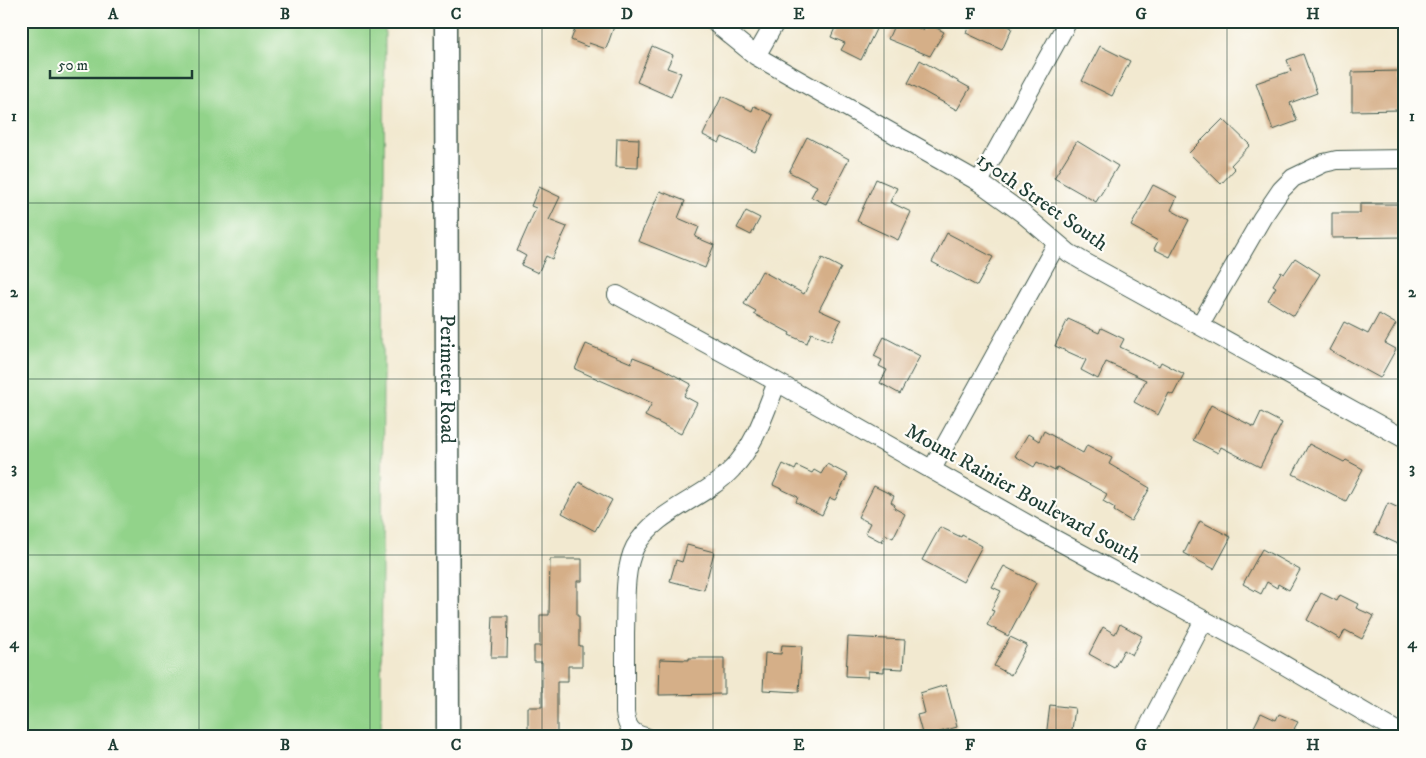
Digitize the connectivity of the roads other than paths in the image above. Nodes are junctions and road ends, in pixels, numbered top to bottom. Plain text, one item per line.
1 (446, 21) edge
2 (713, 21) edge
3 (776, 21) edge
4 (1068, 21) edge
5 (756, 56) junction
6 (1405, 159) edge
7 (979, 182) junction
8 (1057, 243) junction
9 (617, 295) dead end
10 (1200, 325) junction
11 (777, 382) junction
12 (1405, 439) edge
13 (932, 469) junction
14 (1204, 620) junction
15 (641, 735) edge
16 (1405, 736) edge
17 (448, 737) edge
18 (1143, 737) edge

1 - 17 street, Perimeter Road
2 - 5 street, 150th Street South
3 - 5 street
4 - 7 street
5 - 7 street, 150th Street South
6 - 10 street
7 - 8 street, 150th Street South
8 - 10 street, 150th Street South
8 - 13 street
9 - 11 street, Mount Rainier Boulevard South
10 - 12 street, 150th Street South
11 - 13 street, Mount Rainier Boulevard South
11 - 15 street
13 - 14 street, Mount Rainier Boulevard South
14 - 16 street, Mount Rainier Boulevard South
14 - 18 street

